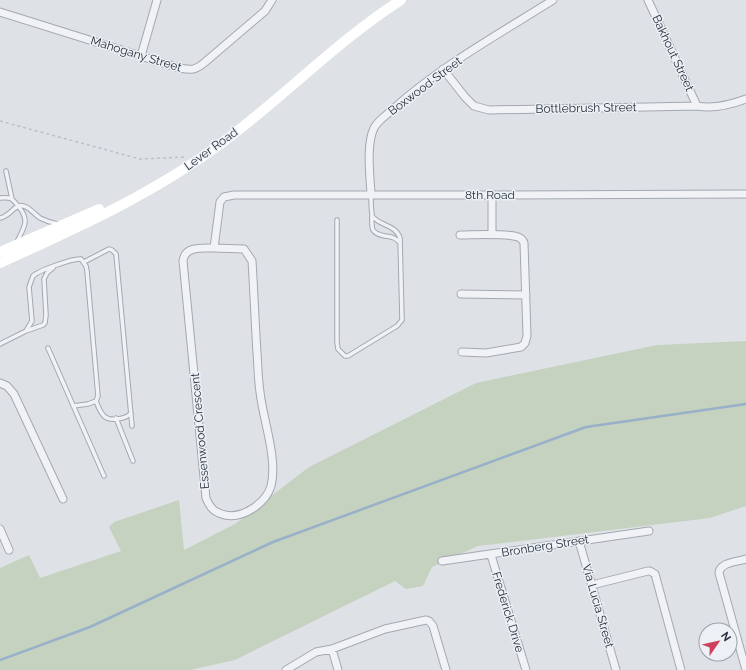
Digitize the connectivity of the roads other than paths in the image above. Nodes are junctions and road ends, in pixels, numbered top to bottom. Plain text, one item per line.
1 (157, 0) edge
2 (272, 0) edge
3 (393, 0) edge
4 (400, 0) edge
5 (554, 0) edge
6 (648, 0) edge
7 (0, 12) edge
8 (141, 56) junction
9 (443, 69) junction
10 (746, 99) edge
11 (697, 106) junction
12 (6, 171) dead end
13 (371, 194) junction
14 (746, 194) edge
15 (492, 196) junction
16 (0, 198) edge
17 (12, 199) junction
18 (18, 206) junction
19 (372, 216) junction
20 (0, 218) edge
21 (337, 220) dead end
22 (62, 225) junction
23 (460, 235) dead end
24 (492, 235) junction
25 (400, 243) junction
26 (16, 245) junction
27 (214, 248) junction
28 (0, 252) edge
29 (84, 262) junction
30 (0, 263) edge
31 (54, 267) junction
32 (461, 294) dead end
33 (526, 295) junction
34 (26, 331) junction
35 (0, 344) edge
36 (48, 348) dead end
37 (462, 352) dead end
38 (0, 383) edge
39 (96, 401) junction
40 (73, 406) junction
41 (132, 412) junction
42 (116, 418) junction
43 (132, 426) dead end
44 (133, 462) dead end
45 (104, 476) dead end
46 (63, 499) dead end
47 (0, 529) edge
48 (649, 531) dead end
49 (579, 541) junction
50 (9, 550) dead end
51 (491, 555) junction
52 (746, 559) edge
53 (442, 561) dead end
54 (592, 585) junction
55 (332, 649) junction
56 (286, 670) edge
57 (338, 670) edge
58 (446, 670) edge
59 (526, 670) edge
60 (616, 670) edge
61 (681, 670) edge
62 (746, 670) edge

1 - 8 street
2 - 8 street, Mahogany Street
3 - 22 main road, Lever Road
4 - 30 main road, Lever Road
5 - 9 street, Boxwood Street
6 - 11 street, Bakhout Street
7 - 8 street, Mahogany Street
9 - 11 street, Bottlebrush Street
9 - 13 street, Boxwood Street
10 - 11 street, Bottlebrush Street
12 - 17 lane
13 - 15 street, 8th Road
13 - 19 lane, Boxwood Street
13 - 27 street, 8th Road
14 - 15 street, 8th Road
15 - 24 street
16 - 17 lane
17 - 18 lane
18 - 20 lane
18 - 22 lane
18 - 26 lane
19 - 25 lane
19 - 25 lane, Boxwood Street
21 - 25 lane
22 - 26 main road, Lever Road
23 - 24 street
24 - 33 street
26 - 28 main road, Lever Road
27 - 27 street, Essenwood Crescent
29 - 31 lane
29 - 39 lane
29 - 41 lane
31 - 34 lane
31 - 34 lane
32 - 33 street
33 - 37 street
34 - 35 lane
36 - 40 lane
38 - 46 street
39 - 40 lane
39 - 42 lane
40 - 45 lane
41 - 42 lane
41 - 43 lane
42 - 44 lane
47 - 50 street
48 - 49 street, Bronberg Street
49 - 51 street, Bronberg Street
49 - 54 street, Via Lucia Street
51 - 53 street, Bronberg Street
51 - 59 street, Frederick Drive
52 - 62 street
54 - 60 street, Via Lucia Street
54 - 61 street
55 - 56 street
55 - 57 street
55 - 58 street

